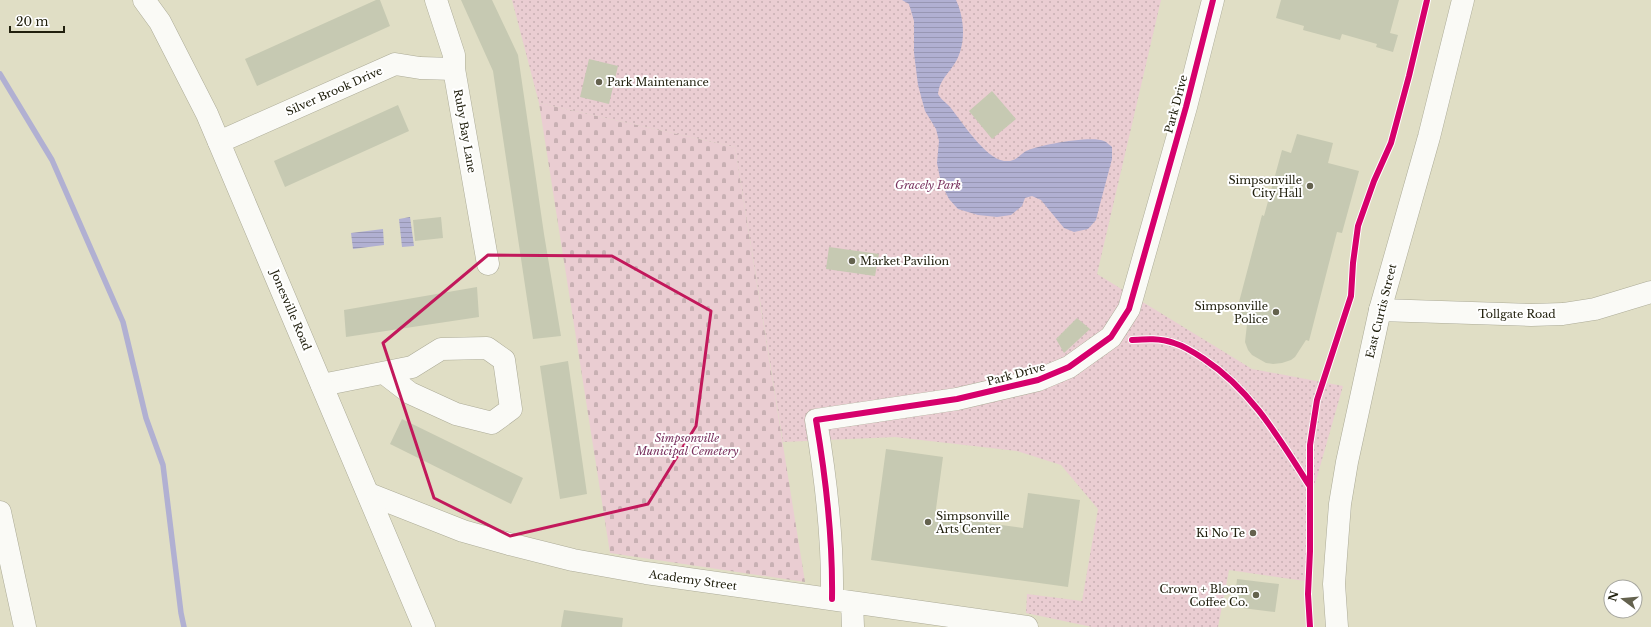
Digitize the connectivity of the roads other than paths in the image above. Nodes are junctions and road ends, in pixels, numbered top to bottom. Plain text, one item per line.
1 (144, 0) edge
2 (436, 0) edge
3 (1213, 0) edge
4 (1463, 0) edge
5 (454, 69) junction
6 (219, 142) junction
7 (488, 264) dead end
8 (1651, 292) edge
9 (1380, 310) junction
10 (384, 373) junction
11 (322, 385) junction
12 (368, 494) junction
13 (0, 512) edge
14 (842, 601) junction
15 (25, 627) edge
16 (424, 627) edge
17 (853, 627) edge
18 (1027, 627) edge
19 (1337, 627) edge

1 - 6 street, Jonesville Road
2 - 5 street, Ruby Bay Lane
3 - 14 street, Park Drive
4 - 9 street, East Curtis Street
5 - 6 street, Silver Brook Drive
5 - 7 street, Ruby Bay Lane
6 - 11 street, Jonesville Road
8 - 9 street, Tollgate Road
9 - 19 street, East Curtis Street
10 - 10 street
10 - 11 street
11 - 12 street, Jonesville Road
12 - 14 street, Academy Street
12 - 16 street, Jonesville Road
13 - 15 street
14 - 17 street
14 - 18 street, Academy Street

